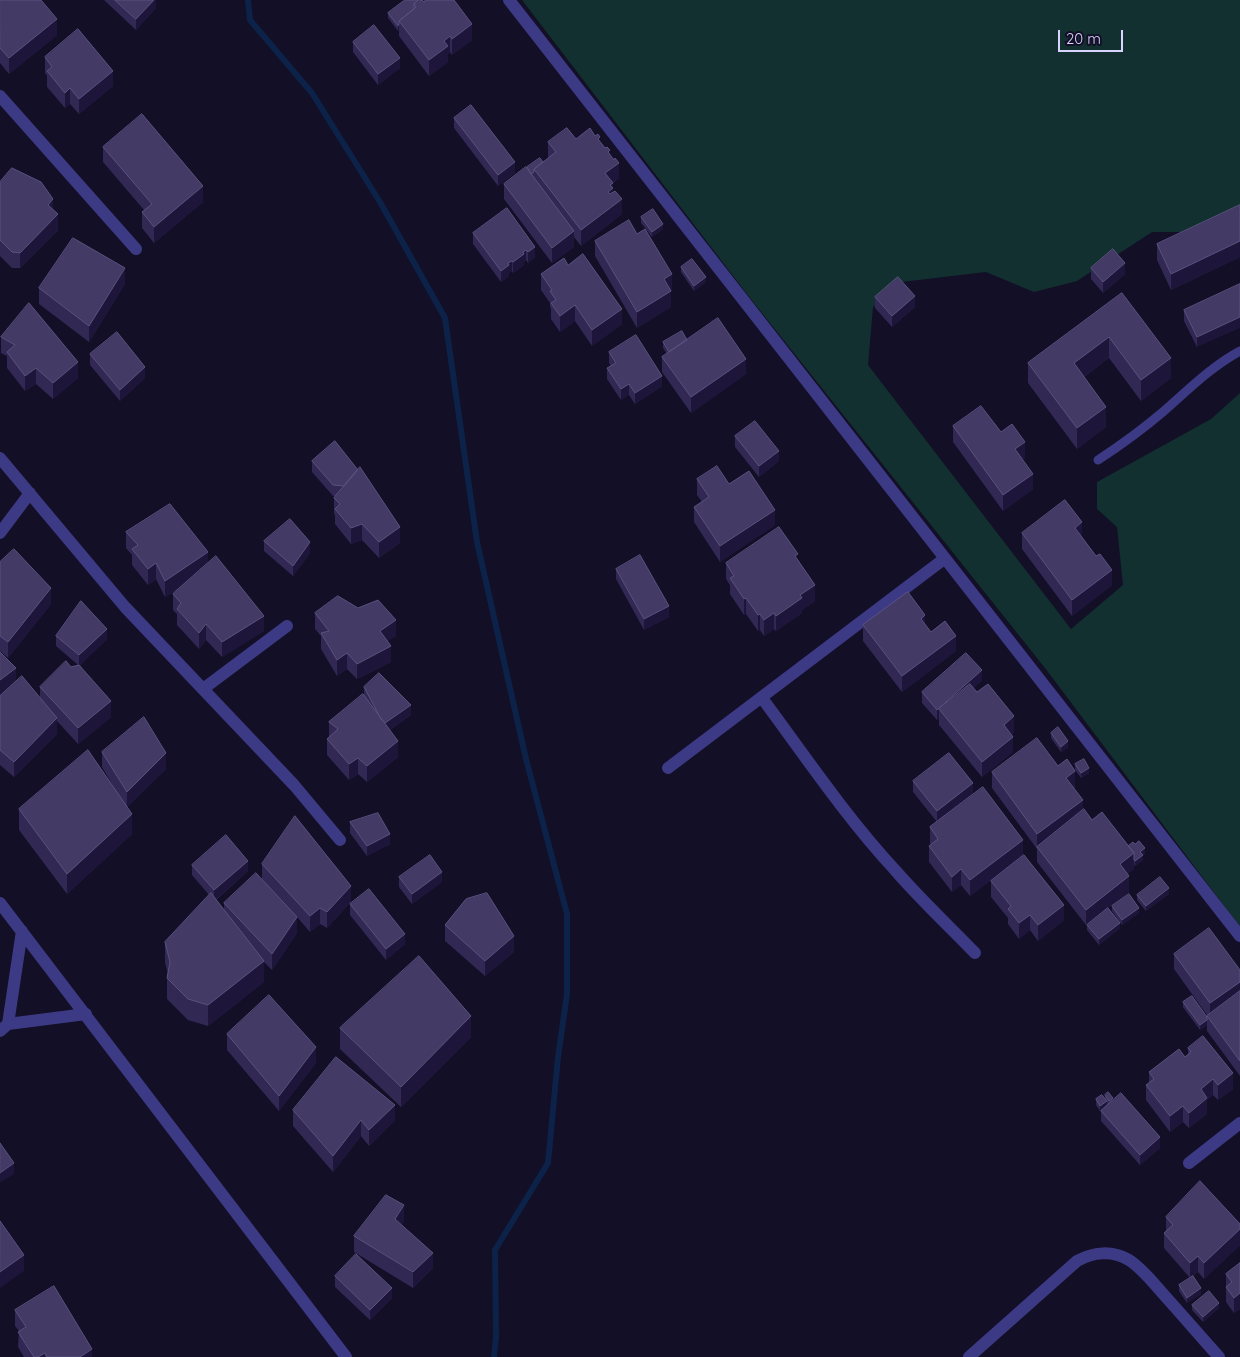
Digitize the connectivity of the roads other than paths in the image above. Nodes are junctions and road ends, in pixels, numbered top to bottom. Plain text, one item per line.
1 (509, 0) edge
2 (0, 96) edge
3 (136, 249) dead end
4 (1240, 351) edge
5 (0, 458) edge
6 (1098, 460) dead end
7 (30, 493) junction
8 (0, 532) edge
9 (944, 559) junction
10 (287, 626) dead end
11 (203, 689) junction
12 (762, 698) junction
13 (668, 768) dead end
14 (340, 840) dead end
15 (0, 904) edge
16 (22, 931) junction
17 (1240, 936) edge
18 (975, 953) dead end
19 (86, 1014) junction
20 (4, 1028) edge
21 (1240, 1123) edge
22 (1189, 1163) dead end
23 (346, 1357) edge
24 (969, 1357) edge
25 (1219, 1357) edge

1 - 9 street
2 - 3 street
4 - 6 lane
5 - 7 street
7 - 8 street
7 - 11 street
9 - 12 street
9 - 17 street
10 - 11 street
11 - 14 street
12 - 13 street
12 - 18 street
15 - 16 street
16 - 19 street
16 - 20 street
19 - 20 street
19 - 23 street
21 - 22 street
24 - 25 street

